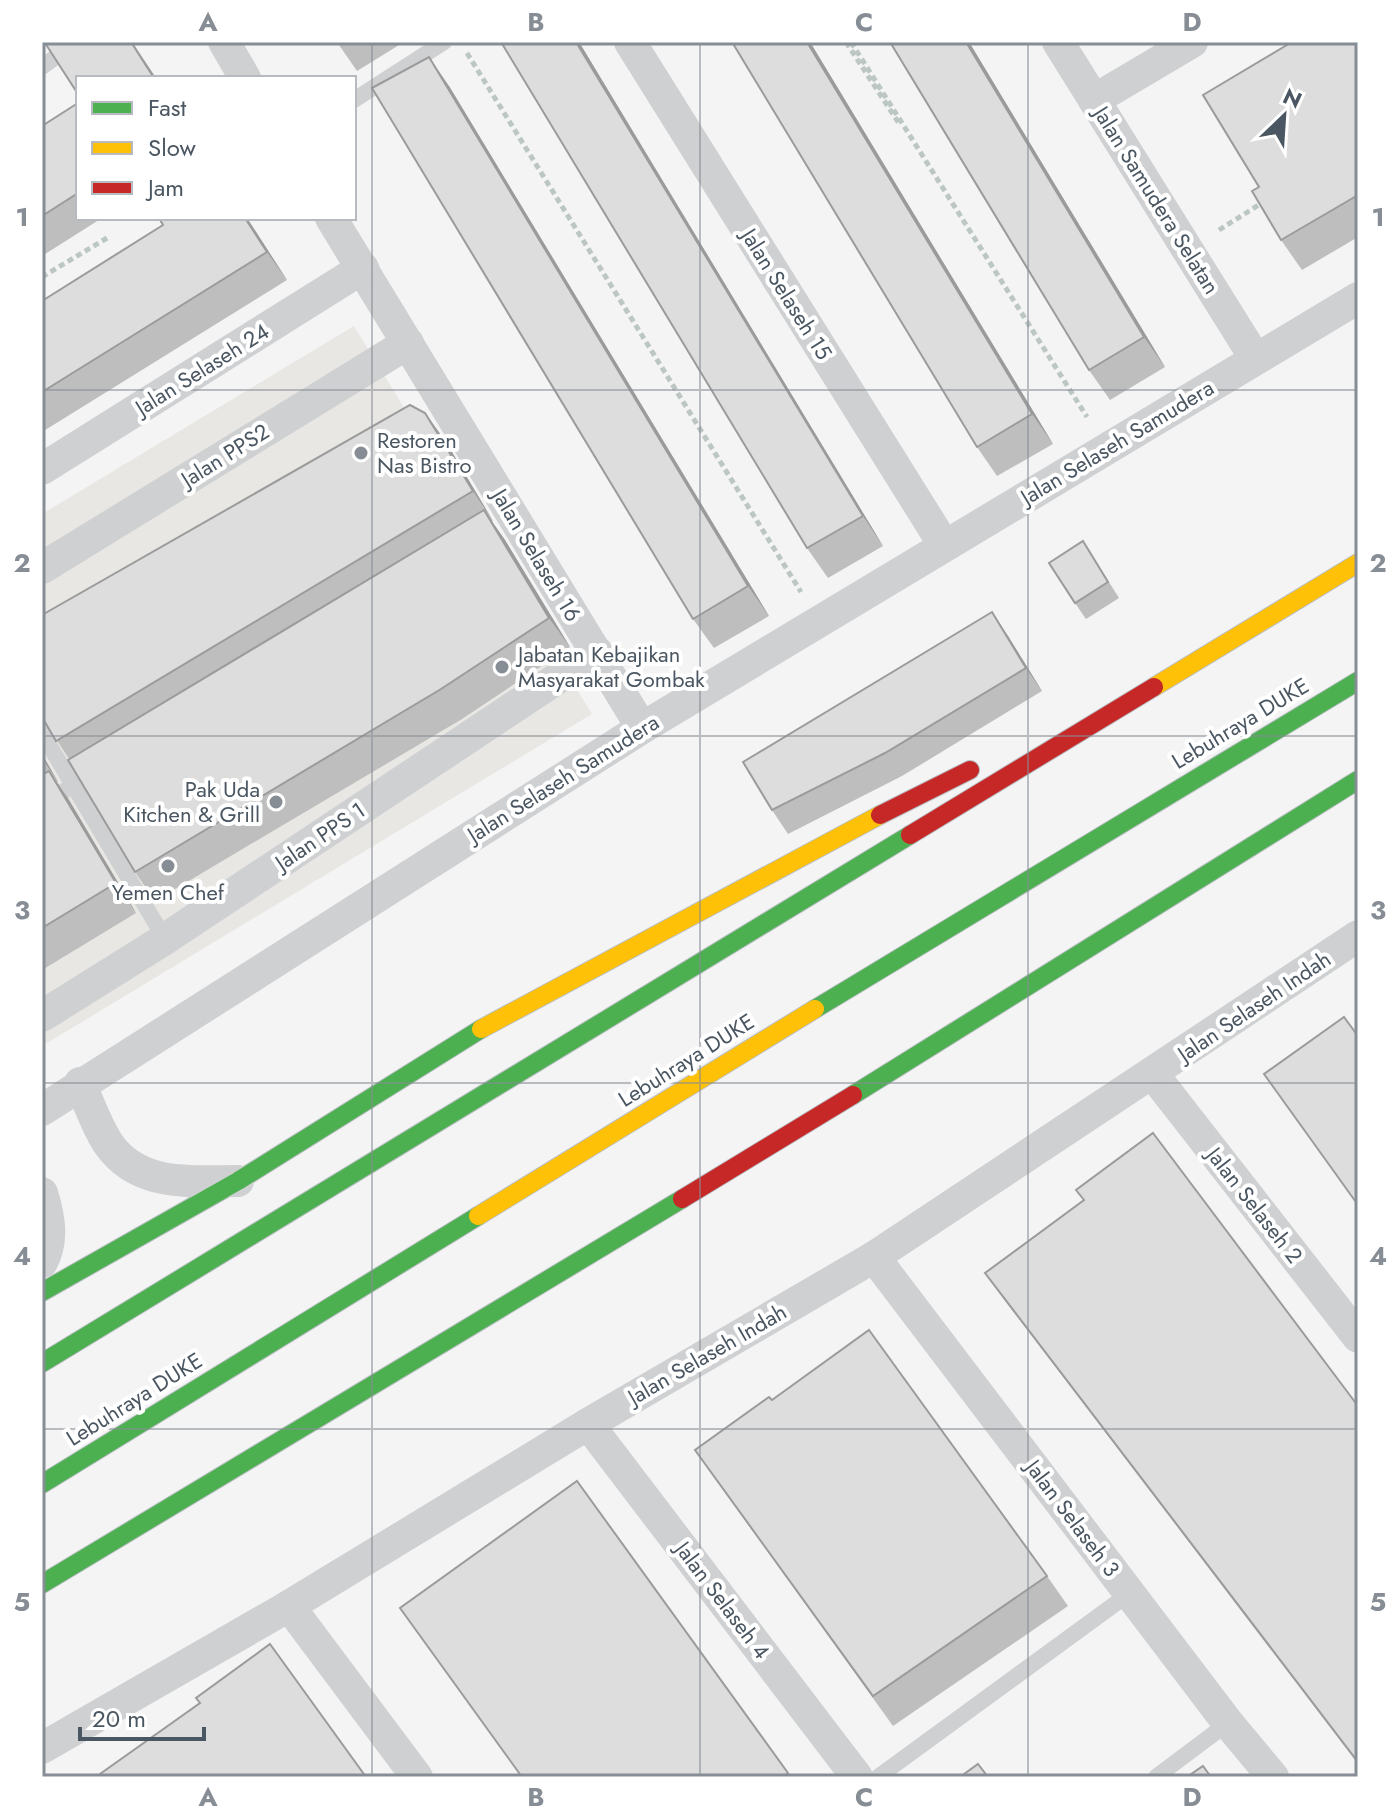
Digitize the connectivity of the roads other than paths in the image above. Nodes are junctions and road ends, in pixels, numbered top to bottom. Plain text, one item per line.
1 (76, 42) edge
2 (224, 42) edge
3 (444, 42) edge
4 (630, 42) edge
5 (1058, 42) edge
6 (1192, 42) edge
7 (42, 67) edge
8 (244, 76) edge
9 (356, 99) edge
10 (1094, 100) junction
11 (332, 220) edge
12 (363, 268) junction
13 (1358, 298) edge
14 (408, 343) junction
15 (1255, 358) junction
16 (42, 469) edge
17 (944, 545) junction
18 (1358, 563) edge
19 (42, 568) edge
20 (1227, 642) junction
21 (597, 652) junction
22 (1358, 681) edge
23 (642, 728) junction
24 (42, 733) edge
25 (1042, 734) dead end
26 (113, 762) edge
27 (985, 762) dead end
28 (1358, 780) edge
29 (73, 786) junction
30 (42, 804) edge
31 (1358, 936) edge
32 (165, 939) junction
33 (42, 1016) edge
34 (1152, 1073) junction
35 (80, 1083) junction
36 (42, 1110) edge
37 (238, 1181) junction
38 (42, 1193) edge
39 (874, 1257) junction
40 (42, 1262) edge
41 (42, 1292) edge
42 (1358, 1337) edge
43 (42, 1363) edge
44 (588, 1424) junction
45 (42, 1484) edge
46 (42, 1584) edge
47 (1130, 1593) junction
48 (289, 1606) junction
49 (1228, 1723) junction
50 (42, 1748) edge
51 (417, 1777) edge
52 (857, 1777) edge
53 (878, 1777) edge
54 (1156, 1777) edge
55 (1273, 1777) edge

1 - 7 lane
2 - 8 street
3 - 9 lane
4 - 17 street, Jalan Selaseh 15
5 - 10 street, Jalan Samudera Selatan
6 - 10 street
10 - 15 street, Jalan Samudera Selatan
11 - 12 street, Jalan Selaseh 16
12 - 14 street, Jalan Selaseh 16
12 - 16 street, Jalan Selaseh 24
13 - 15 street, Jalan Selaseh Samudera
14 - 19 street, Jalan PPS2
14 - 21 street, Jalan Selaseh 16
15 - 17 street, Jalan Selaseh Samudera
17 - 23 street, Jalan Selaseh Samudera
18 - 20 highway
20 - 25 highway
20 - 43 highway
21 - 23 street, Jalan Selaseh 16
21 - 32 street, Jalan PPS 1
22 - 45 highway, Lebuhraya DUKE
23 - 35 street, Jalan Selaseh Samudera
24 - 29 lane
26 - 29 lane
27 - 37 highway
28 - 46 highway
29 - 30 lane
29 - 32 lane
31 - 34 street, Jalan Selaseh Indah
32 - 33 street, Jalan PPS 1
34 - 39 street, Jalan Selaseh Indah
34 - 42 street, Jalan Selaseh 2
35 - 36 street, Jalan Selaseh Samudera
35 - 37 street
37 - 41 highway
38 - 40 street
39 - 44 street, Jalan Selaseh Indah
39 - 47 street, Jalan Selaseh 3
44 - 48 street, Jalan Selaseh Indah
44 - 52 street, Jalan Selaseh 4
47 - 49 street, Jalan Selaseh 3
47 - 53 lane
48 - 50 street, Jalan Selaseh Indah
48 - 51 street
49 - 54 lane
49 - 55 street, Jalan Selaseh 3

